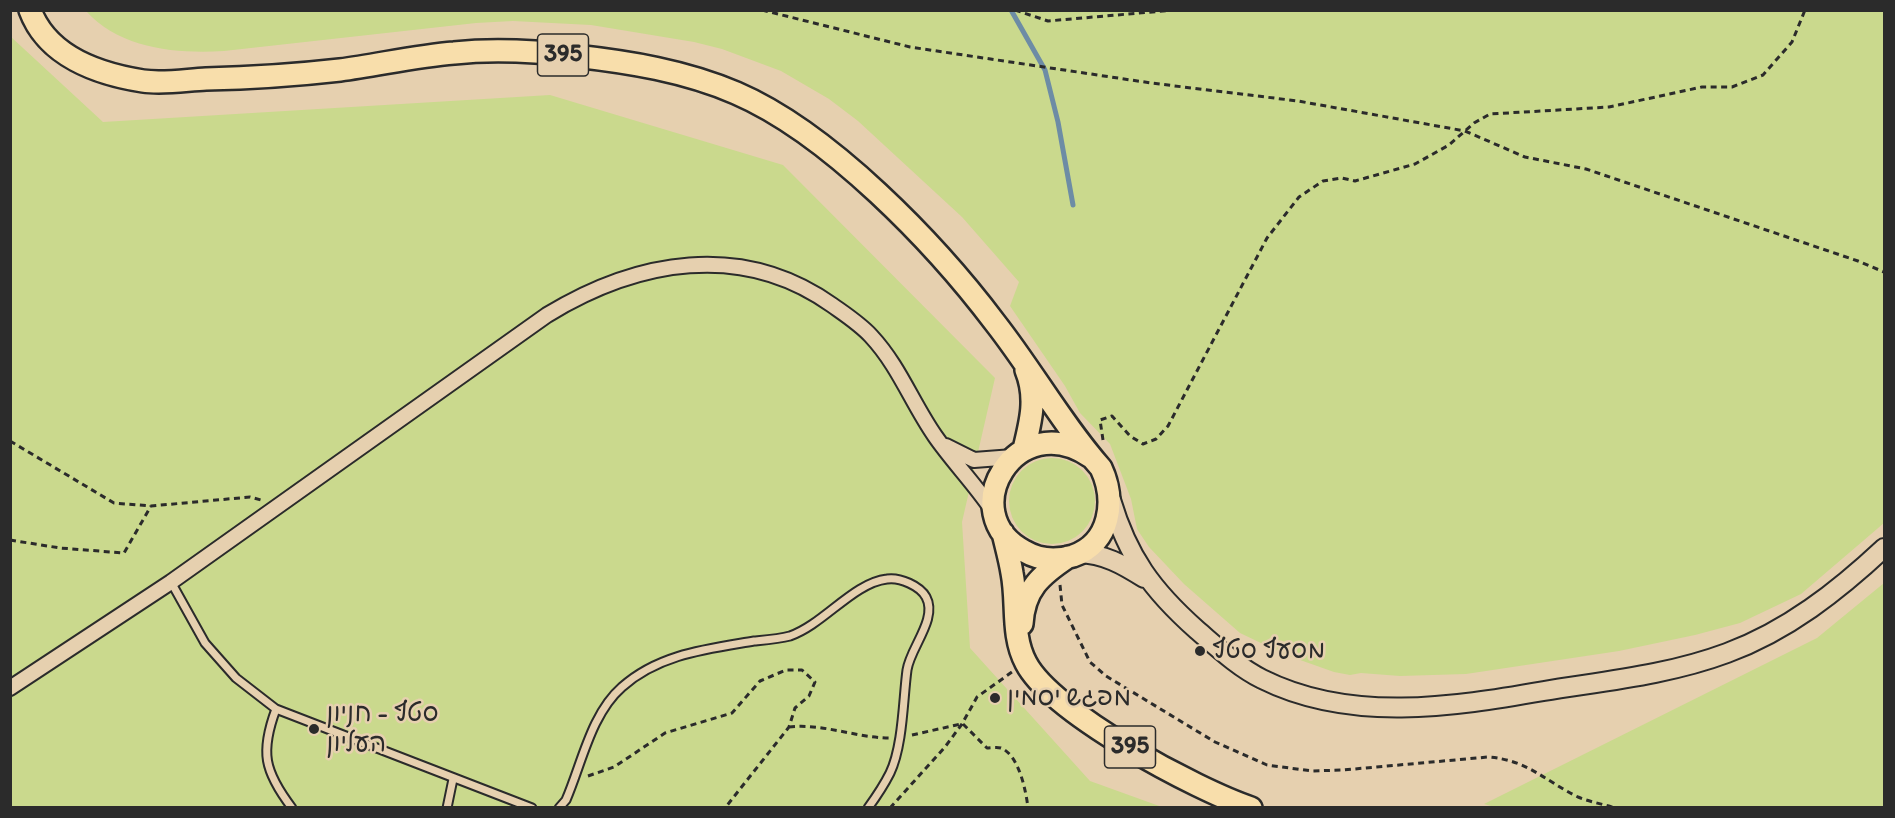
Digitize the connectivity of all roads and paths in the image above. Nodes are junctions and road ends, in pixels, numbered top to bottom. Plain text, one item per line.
1 (30, 10) edge
2 (762, 10) edge
3 (1015, 10) edge
4 (1174, 10) edge
5 (1805, 10) edge
6 (1465, 131) junction
7 (1884, 272) edge
8 (1016, 351) junction
9 (930, 429) junction
10 (10, 441) edge
11 (1018, 453) junction
12 (1096, 462) junction
13 (1111, 500) junction
14 (279, 505) junction
15 (151, 506) junction
16 (995, 514) junction
17 (1003, 533) junction
18 (10, 540) edge
19 (1884, 548) edge
20 (1074, 555) junction
21 (171, 582) junction
22 (1150, 582) junction
23 (1023, 654) junction
24 (10, 688) edge
25 (276, 709) junction
26 (962, 724) junction
27 (789, 728) junction
28 (899, 738) junction
29 (453, 779) junction
30 (573, 784) junction
31 (292, 807) edge
32 (447, 807) edge
33 (532, 807) edge
34 (559, 807) edge
35 (725, 807) edge
36 (867, 807) edge
37 (890, 807) edge
38 (1028, 807) edge
39 (1251, 807) edge
40 (1615, 807) edge

1 - 8 main road, 395
2 - 6 path
3 - 4 path
5 - 6 path
6 - 7 path
6 - 12 path
8 - 11 main road, 395
8 - 12 main road, 395
9 - 11 street
9 - 14 street
9 - 16 street
10 - 15 path
11 - 12 main road
11 - 16 main road, 395
12 - 13 main road, 395
13 - 20 main road
13 - 22 main road
14 - 15 path
14 - 21 street
15 - 18 path
16 - 17 main road, 395
17 - 20 main road, 395
17 - 23 main road, 395
19 - 22 main road
20 - 22 main road
20 - 23 main road
20 - 40 path
21 - 24 street
21 - 25 lane
23 - 26 path
23 - 39 main road, 395
25 - 29 lane
25 - 31 lane
26 - 28 path
26 - 37 path
26 - 38 path
27 - 28 path
27 - 30 path
27 - 35 path
28 - 30 lane
28 - 36 lane
29 - 32 lane
29 - 33 lane
30 - 34 lane

